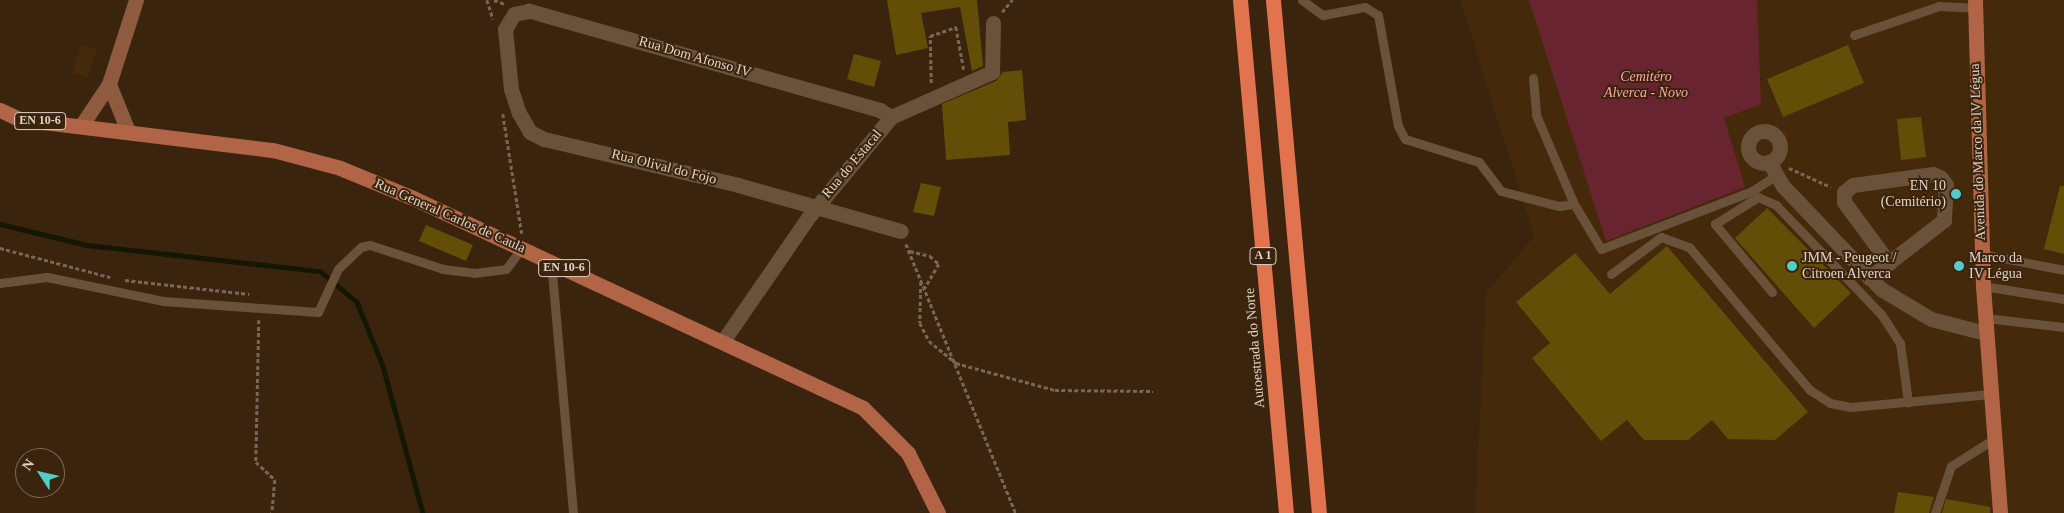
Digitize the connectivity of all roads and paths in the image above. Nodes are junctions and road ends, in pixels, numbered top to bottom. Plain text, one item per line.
1 (136, 0) edge
2 (487, 0) edge
3 (1240, 0) edge
4 (1273, 0) edge
5 (1302, 0) edge
6 (1975, 4) edge
7 (993, 23) dead end
8 (505, 29) junction
9 (1854, 35) dead end
10 (1533, 78) dead end
11 (967, 83) junction
12 (109, 84) junction
13 (511, 89) junction
14 (932, 99) junction
15 (0, 110) edge
16 (891, 117) junction
17 (81, 126) junction
18 (128, 131) junction
19 (1772, 169) junction
20 (1844, 192) junction
21 (1574, 204) junction
22 (816, 207) junction
23 (901, 231) joint
24 (0, 248) edge
25 (522, 248) junction
26 (910, 251) junction
27 (1982, 254) junction
28 (551, 261) junction
29 (1889, 262) junction
30 (2064, 270) edge
31 (1611, 274) dead end
32 (1869, 278) junction
33 (922, 280) junction
34 (0, 282) edge
35 (1983, 286) junction
36 (925, 288) junction
37 (1772, 292) dead end
38 (2064, 299) edge
39 (260, 310) junction
40 (1985, 325) junction
41 (2064, 326) edge
42 (722, 341) junction
43 (956, 363) junction
44 (1153, 392) dead end
45 (1990, 394) junction
46 (1908, 402) junction
47 (1994, 439) junction
48 (272, 513) edge
49 (573, 513) edge
50 (938, 513) edge
51 (1016, 513) edge
52 (1286, 513) edge
53 (1319, 513) edge
54 (1935, 513) edge
55 (2000, 513) edge

1 - 12 street
2 - 8 path
3 - 52 highway, Autoestrada do Norte / A 1
4 - 53 highway, A 1
5 - 21 lane
6 - 9 lane
6 - 27 main road, Avenida do Marco da IV Légua
7 - 11 street, Rua do Estacal
8 - 13 street, Rua Olival do Fojo
8 - 16 street, Rua Dom Afonso IV
10 - 21 lane
11 - 14 street, Rua do Estacal
11 - 14 path
12 - 17 street
12 - 18 street
13 - 22 street, Rua Olival do Fojo
13 - 25 path
14 - 16 street, Rua do Estacal
15 - 17 main road, Rua General Carlos de Caula / EN 10-6
16 - 22 street, Rua do Estacal
17 - 18 main road, Rua General Carlos de Caula / EN 10-6
18 - 25 main road, Rua General Carlos de Caula / EN 10-6
19 - 20 path
19 - 21 lane
19 - 32 street
20 - 29 street
20 - 29 street
22 - 23 street, Rua Olival do Fojo
22 - 42 street, Rua do Estacal
23 - 26 path
24 - 39 path
25 - 28 main road, Rua General Carlos de Caula / EN 10-6
25 - 39 lane
26 - 33 path
26 - 36 path
27 - 30 lane
27 - 35 main road, Avenida do Marco da IV Légua
28 - 42 main road, Rua General Carlos de Caula / EN 10-6
28 - 49 lane
29 - 32 street
31 - 46 lane
32 - 40 street
33 - 36 path
33 - 43 path
34 - 39 lane
35 - 38 lane
35 - 40 main road, Avenida do Marco da IV Légua
36 - 43 path
37 - 46 lane
39 - 48 path
40 - 41 lane
40 - 45 main road, Avenida do Marco da IV Légua
42 - 50 main road, Rua General Carlos de Caula / EN 10-6
43 - 44 path
43 - 51 path
45 - 46 lane
45 - 47 main road, Avenida do Marco da IV Légua
47 - 54 lane
47 - 55 main road, Avenida do Marco da IV Légua

